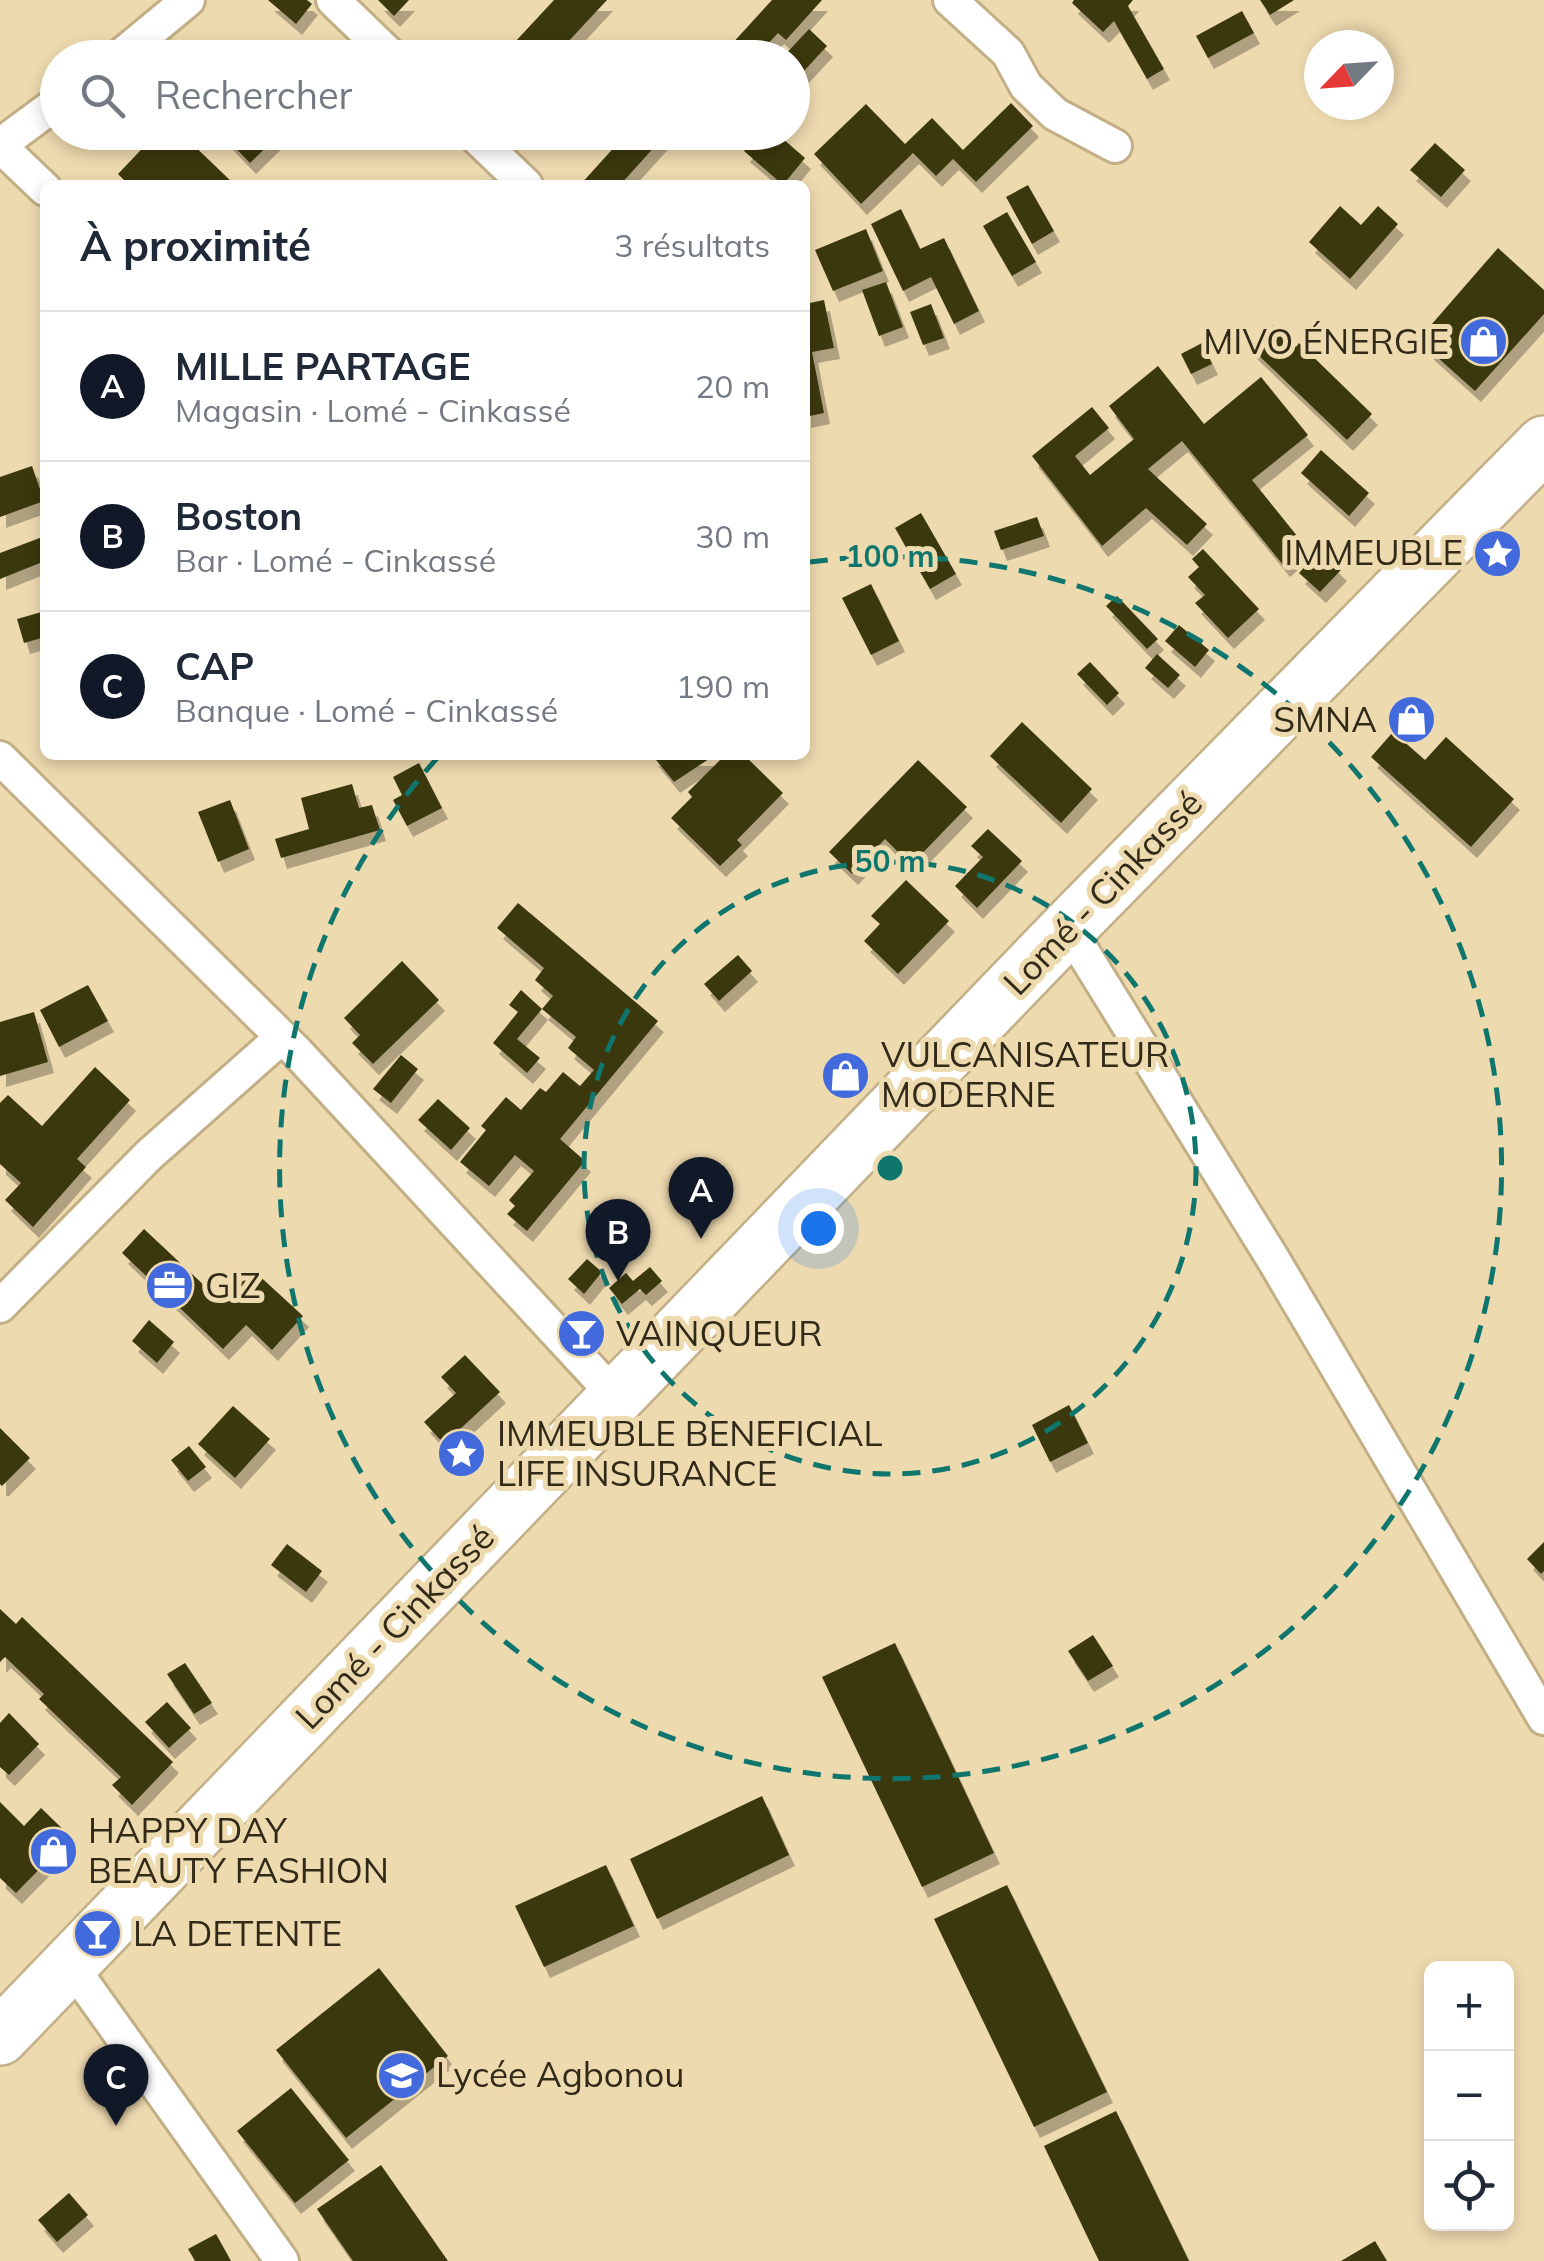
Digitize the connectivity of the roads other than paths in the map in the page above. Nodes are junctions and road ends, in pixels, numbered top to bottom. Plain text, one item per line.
1 (188, 0) edge
2 (333, 0) edge
3 (950, 0) edge
4 (140, 40) edge
5 (374, 40) edge
6 (40, 116) edge
7 (0, 146) edge
8 (1115, 146) dead end
9 (490, 150) edge
10 (521, 180) edge
11 (40, 184) edge
12 (1544, 444) edge
13 (0, 758) edge
14 (1068, 928) junction
15 (282, 1037) junction
16 (0, 1306) edge
17 (616, 1397) junction
18 (1544, 1718) edge
19 (70, 1964) junction
20 (0, 2037) edge
21 (282, 2261) edge

1 - 4 street
2 - 5 street
3 - 8 street
6 - 7 street
7 - 11 street
9 - 10 street
12 - 14 highway, Lomé - Cinkassé
13 - 15 street
14 - 17 highway, Lomé - Cinkassé
14 - 18 street
15 - 16 street
15 - 17 street
17 - 19 highway, Lomé - Cinkassé
19 - 20 highway, Lomé - Cinkassé
19 - 21 street

